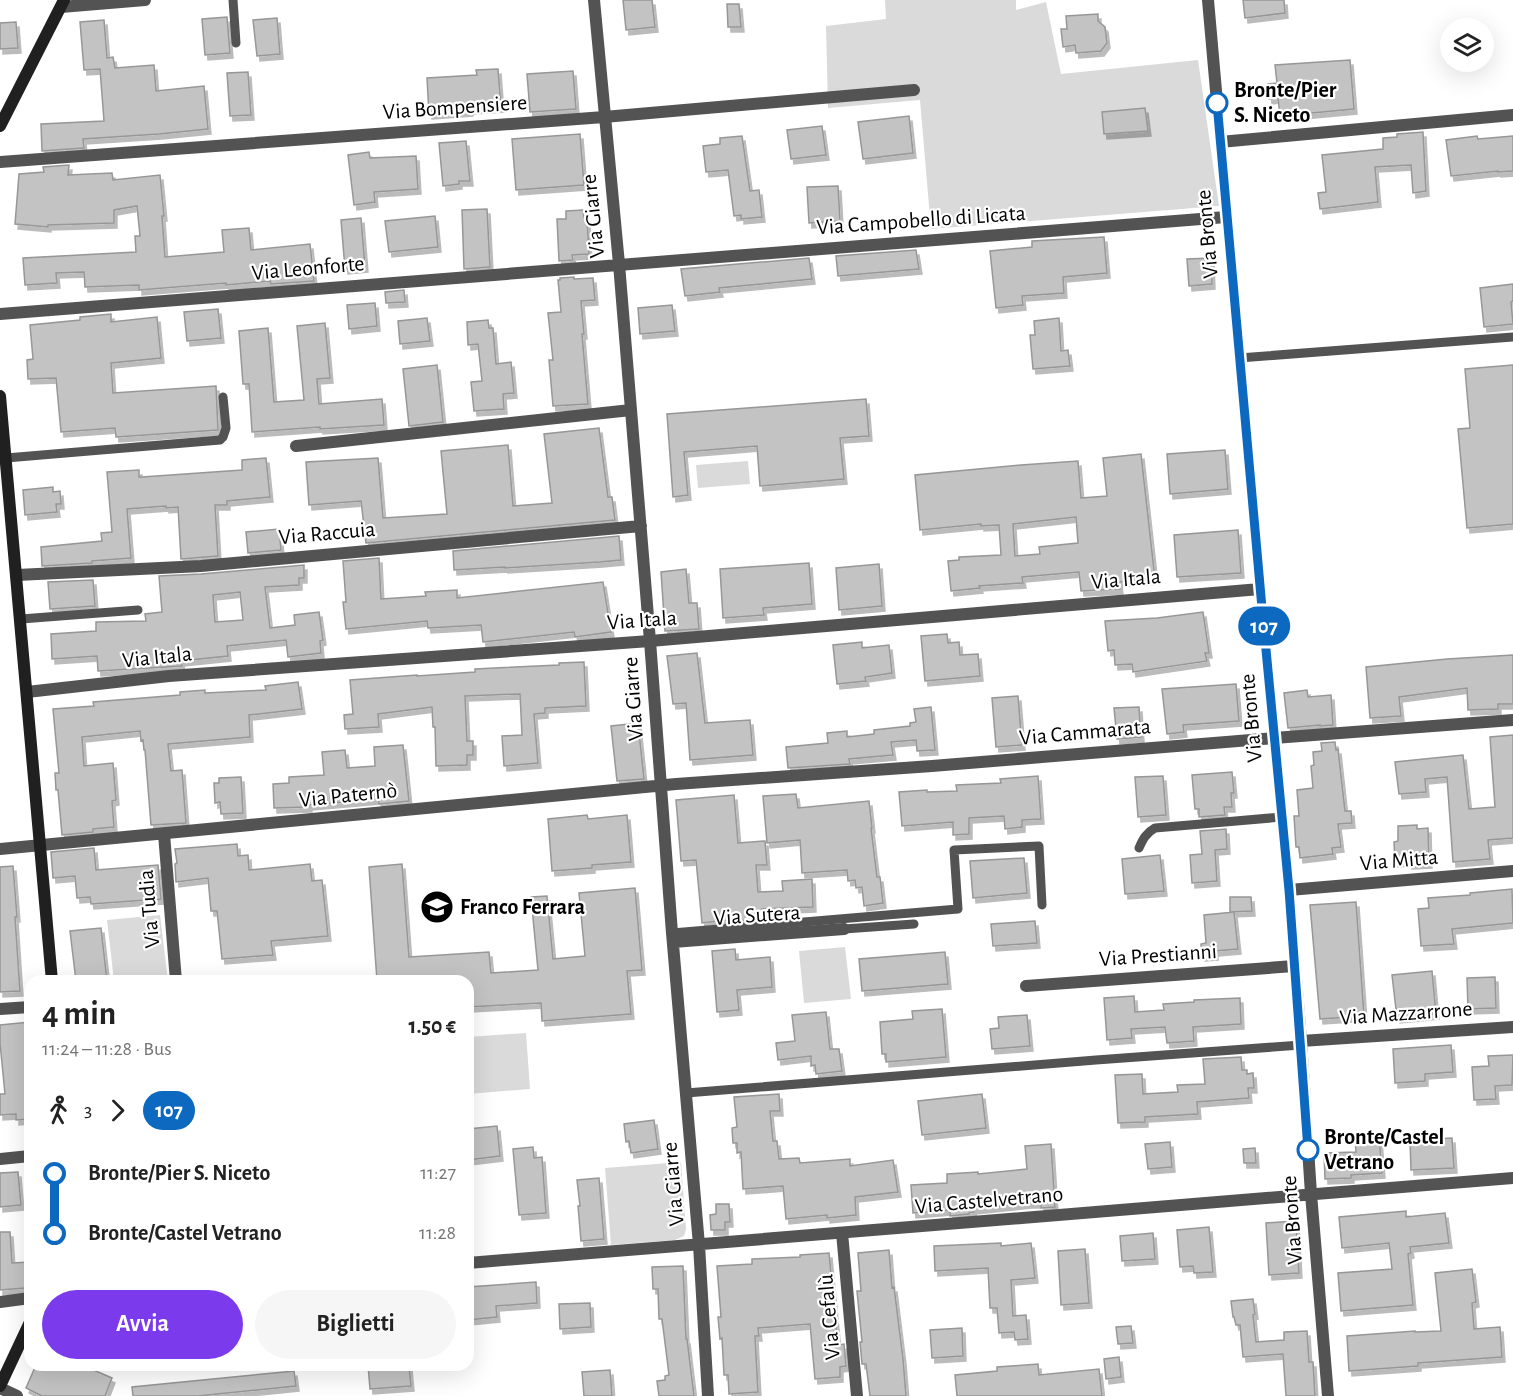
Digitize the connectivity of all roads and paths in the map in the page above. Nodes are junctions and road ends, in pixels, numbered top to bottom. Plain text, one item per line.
1 (145, 0) edge
2 (233, 0) edge
3 (594, 0) edge
4 (1208, 0) edge
5 (62, 3) edge
6 (236, 43) dead end
7 (914, 90) dead end
8 (1513, 115) edge
9 (604, 117) junction
10 (0, 126) edge
11 (1220, 142) junction
12 (0, 162) edge
13 (1226, 217) junction
14 (619, 264) junction
15 (0, 314) edge
16 (1513, 337) edge
17 (1239, 358) junction
18 (0, 396) edge
19 (223, 397) dead end
20 (631, 410) junction
21 (296, 446) dead end
22 (6, 458) junction
23 (641, 526) junction
24 (17, 575) junction
25 (1260, 589) junction
26 (138, 610) dead end
27 (21, 620) junction
28 (650, 640) junction
29 (27, 692) junction
30 (1513, 720) edge
31 (1274, 738) junction
32 (660, 786) junction
33 (1282, 817) junction
34 (164, 834) junction
35 (40, 845) junction
36 (1139, 848) dead end
37 (0, 849) edge
38 (1513, 871) edge
39 (1289, 890) junction
40 (1042, 905) dead end
41 (914, 924) dead end
42 (844, 929) joint
43 (672, 938) junction
44 (1294, 966) junction
45 (51, 975) edge
46 (176, 975) edge
47 (1026, 986) dead end
48 (24, 1007) edge
49 (0, 1009) edge
50 (1513, 1027) edge
51 (1301, 1043) junction
52 (686, 1093) junction
53 (24, 1156) edge
54 (0, 1158) edge
55 (1513, 1178) edge
56 (1311, 1194) junction
57 (842, 1233) junction
58 (699, 1245) junction
59 (474, 1263) edge
60 (24, 1299) edge
61 (0, 1302) edge
62 (24, 1336) edge
63 (0, 1387) edge
64 (17, 1396) edge
65 (708, 1396) edge
66 (857, 1396) edge
67 (1328, 1396) edge

1 - 5 street
2 - 6 lane
3 - 9 street, Via Giarre
4 - 11 street, Via Bronte
5 - 10 main road
7 - 9 street, Via Bompensiere
8 - 11 street
9 - 12 street, Via Bompensiere
9 - 14 street, Via Giarre
11 - 13 street, Via Bronte
13 - 14 street, Via Campobello di Licata
13 - 17 street, Via Bronte
14 - 15 street, Via Leonforte
14 - 20 street, Via Giarre
16 - 17 lane
17 - 25 street, Via Bronte
18 - 22 main road
19 - 22 lane
20 - 21 street
20 - 23 street, Via Giarre
22 - 24 main road
23 - 24 street, Via Raccuia
23 - 28 street, Via Giarre
24 - 27 main road
25 - 28 street, Via Itala
25 - 31 street, Via Bronte
26 - 27 lane
27 - 29 main road
28 - 29 street, Via Itala
28 - 32 street, Via Giarre
29 - 35 main road
30 - 31 street, Via Cammarata
31 - 32 street, Via Cammarata
31 - 33 street, Via Bronte
32 - 34 street, Via Paternò
32 - 43 street, Via Giarre
33 - 36 lane
33 - 39 street, Via Bronte
34 - 35 street, Via Paternò
34 - 46 street, Via Tudia
35 - 37 street, Via Paternò
35 - 45 main road
38 - 39 street, Via Mitta
39 - 44 street, Via Bronte
40 - 43 lane
41 - 42 lane
42 - 43 street, Via Sutera
43 - 52 street, Via Giarre
44 - 47 street, Via Prestianni
44 - 51 street, Via Bronte
48 - 49 street
50 - 51 street, Via Mazzarrone
51 - 52 lane
51 - 56 street, Via Bronte
52 - 58 street, Via Giarre
53 - 54 street
55 - 56 street, Via Castelvetrano
56 - 57 street, Via Castelvetrano
56 - 67 street, Via Bronte
57 - 58 street, Via Castelvetrano
57 - 66 street, Via Cefalù
58 - 59 street, Via Castelvetrano
58 - 65 street, Via Giarre
60 - 61 street
62 - 63 main road
63 - 64 street

